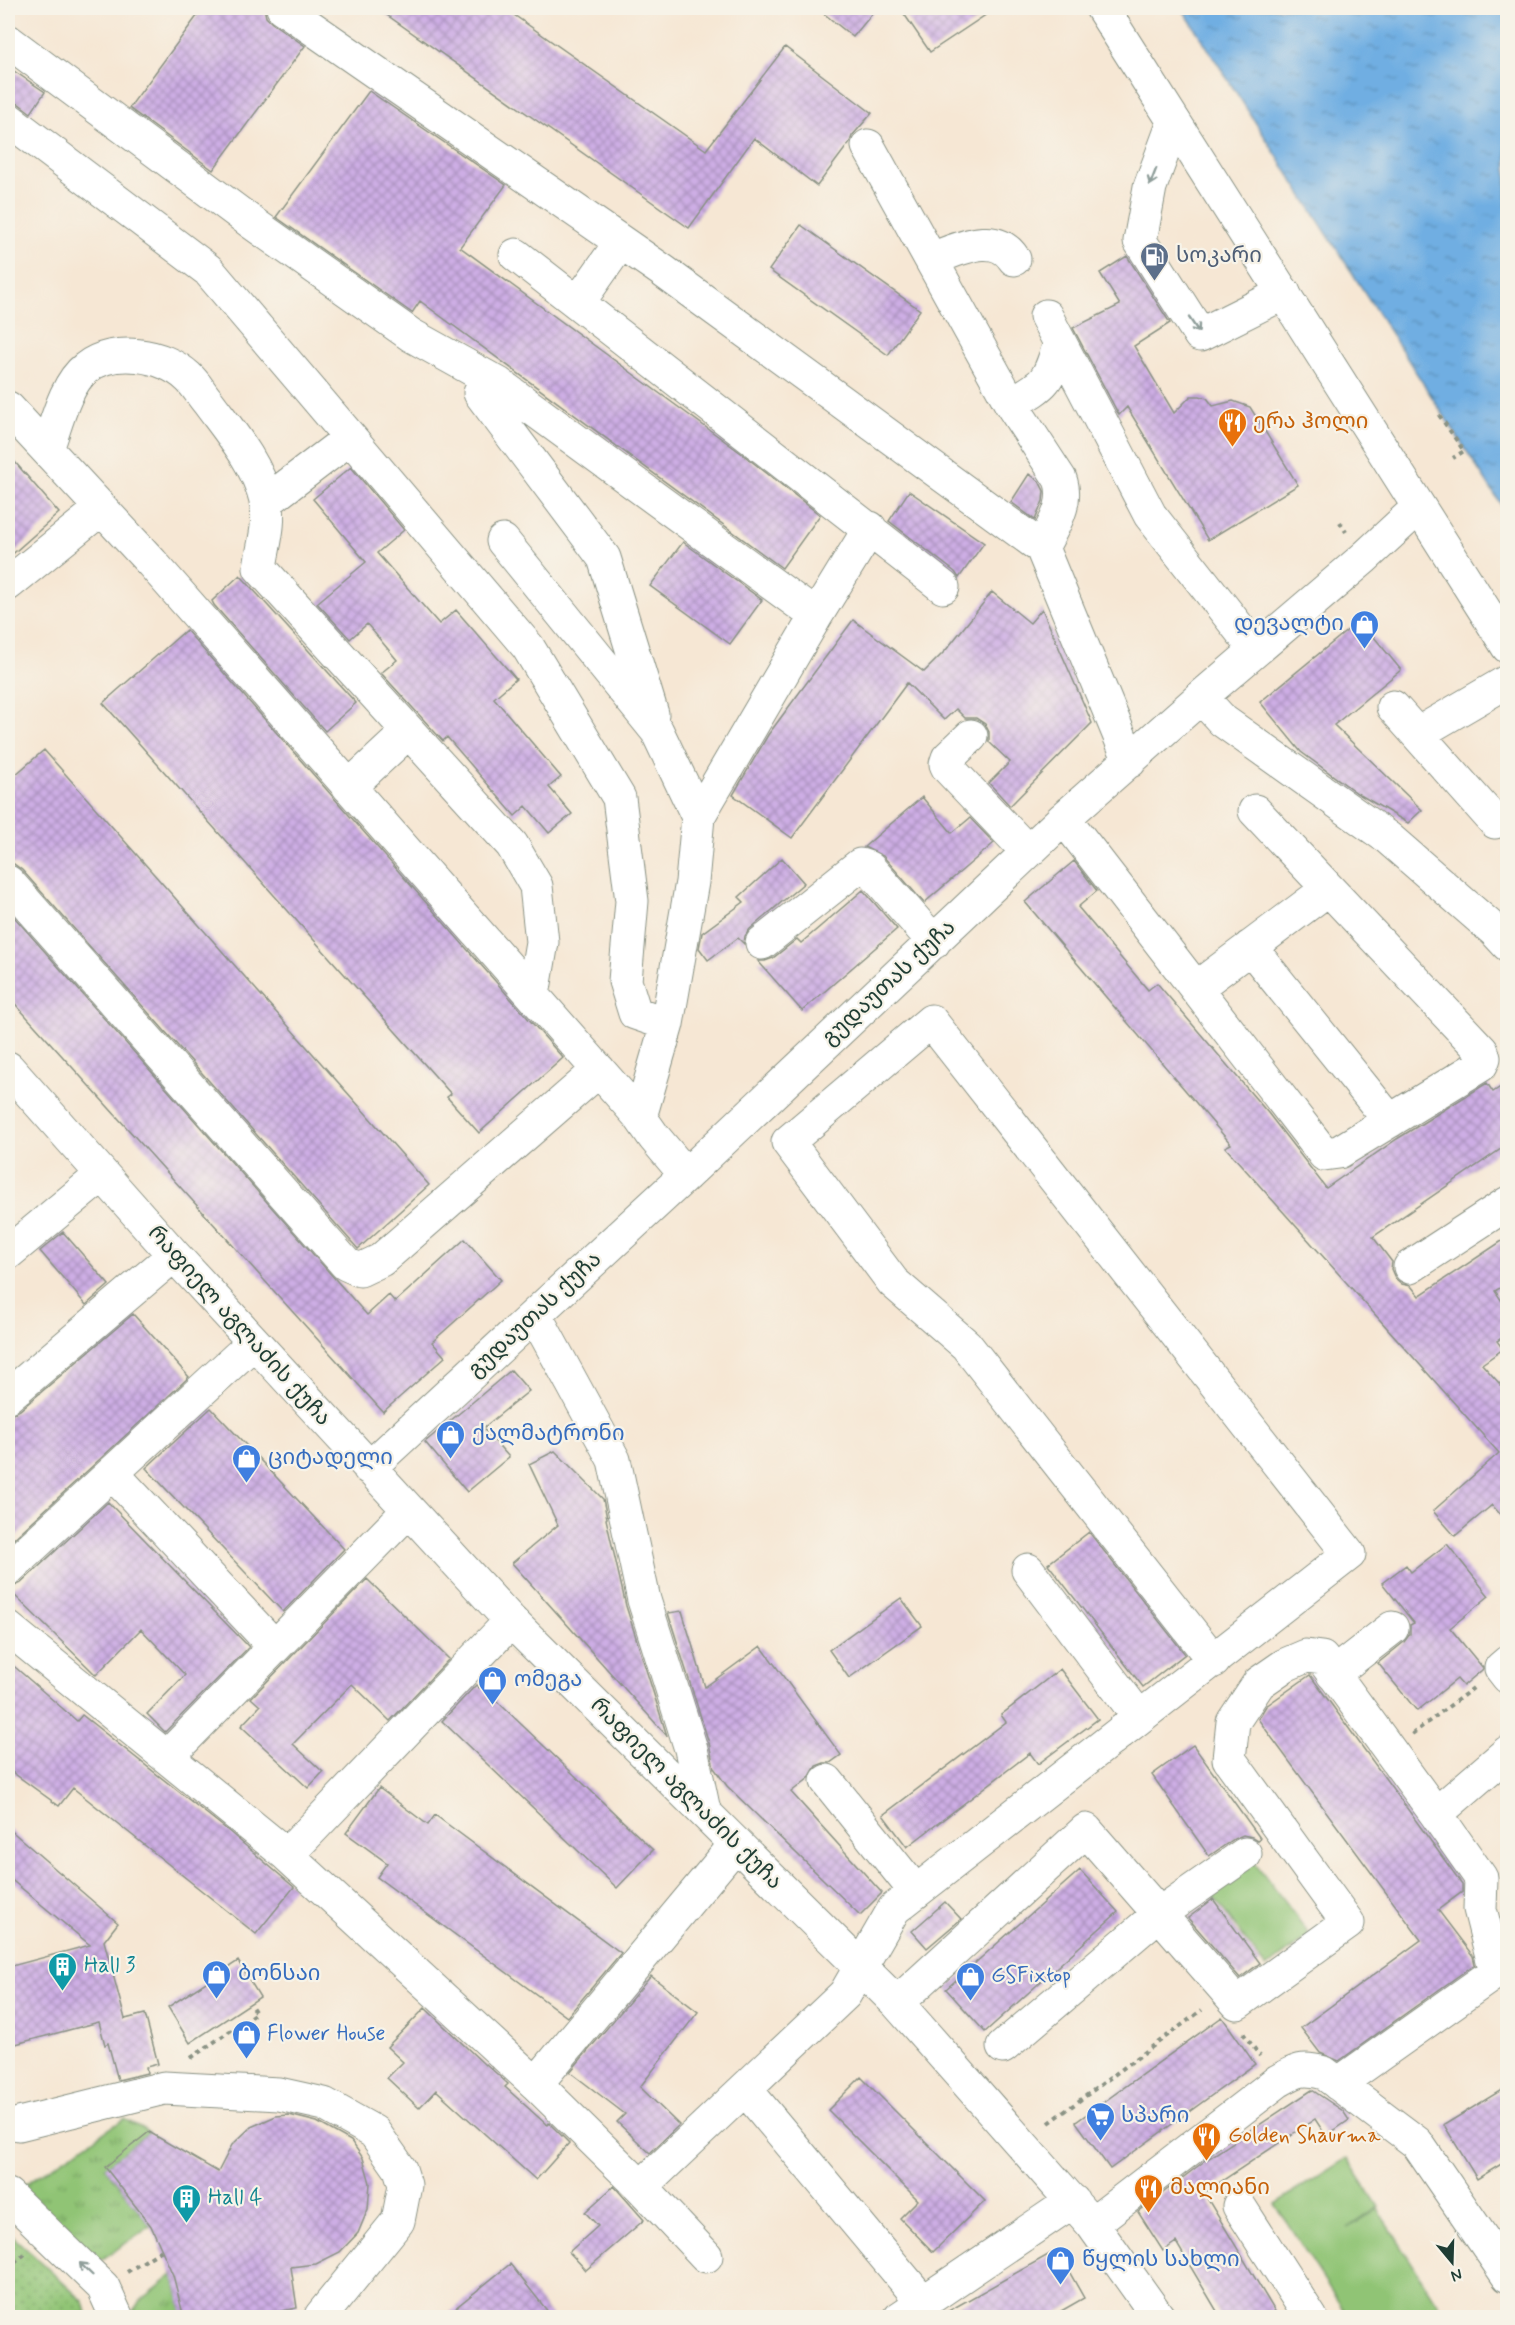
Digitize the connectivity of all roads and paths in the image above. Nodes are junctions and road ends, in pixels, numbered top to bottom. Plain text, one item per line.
1 (284, 8) edge
2 (1102, 8) edge
3 (8, 41) edge
4 (8, 119) edge
5 (1174, 122) junction
6 (868, 146) dead end
7 (621, 242) junction
8 (516, 255) dead end
9 (931, 259) junction
10 (1014, 259) dead end
11 (1284, 293) junction
12 (578, 303) junction
13 (480, 393) dead end
14 (1011, 404) junction
15 (8, 408) edge
16 (1439, 415) dead end
17 (350, 438) junction
18 (47, 449) junction
19 (1453, 458) dead end
20 (266, 502) junction
21 (1418, 508) junction
22 (101, 509) junction
23 (870, 528) junction
24 (503, 541) dead end
25 (1042, 548) junction
26 (8, 584) edge
27 (943, 587) dead end
28 (816, 616) junction
29 (1508, 647) edge
30 (1256, 650) junction
31 (1508, 681) edge
32 (1201, 697) junction
33 (1393, 707) dead end
34 (657, 730) junction
35 (408, 732) junction
36 (1417, 734) junction
37 (971, 736) dead end
38 (1130, 761) junction
39 (349, 787) junction
40 (1255, 810) dead end
41 (698, 818) junction
42 (1064, 818) junction
43 (1495, 822) dead end
44 (1028, 852) junction
45 (8, 882) edge
46 (1328, 889) junction
47 (934, 942) junction
48 (762, 944) dead end
49 (1508, 945) edge
50 (1250, 946) junction
51 (1196, 988) junction
52 (533, 995) junction
53 (667, 1024) junction
54 (8, 1068) edge
55 (599, 1070) junction
56 (640, 1117) junction
57 (1390, 1120) junction
58 (102, 1175) junction
59 (686, 1175) junction
60 (1508, 1203) edge
61 (8, 1253) edge
62 (174, 1255) junction
63 (1410, 1267) dead end
64 (535, 1315) junction
65 (254, 1342) junction
66 (8, 1396) edge
67 (369, 1468) junction
68 (111, 1473) junction
69 (408, 1511) junction
70 (8, 1569) edge
71 (1028, 1570) dead end
72 (511, 1622) junction
73 (8, 1628) edge
74 (1392, 1628) dead end
75 (275, 1647) junction
76 (1214, 1661) junction
77 (1505, 1669) edge
78 (1333, 1674) junction
79 (1140, 1717) junction
80 (1389, 1751) junction
81 (1508, 1752) edge
82 (167, 1757) junction
83 (827, 1781) dead end
84 (704, 1811) junction
85 (1436, 1814) junction
86 (736, 1844) junction
87 (1245, 1854) dead end
88 (287, 1855) junction
89 (916, 1892) junction
90 (1159, 1914) junction
91 (861, 1966) junction
92 (1232, 1997) junction
93 (897, 2003) junction
94 (250, 2004) dead end
95 (1003, 2047) dead end
96 (1278, 2081) junction
97 (1338, 2084) junction
98 (536, 2085) junction
99 (746, 2090) junction
100 (204, 2091) junction
101 (1049, 2123) dead end
102 (11, 2131) edge
103 (641, 2187) junction
104 (8, 2195) edge
105 (1239, 2206) dead end
106 (1083, 2212) junction
107 (162, 2250) dead end
108 (706, 2256) dead end
109 (1508, 2276) edge
110 (103, 2287) junction
111 (911, 2310) edge
112 (321, 2316) edge
113 (117, 2318) edge
114 (1159, 2318) edge
115 (1311, 2318) edge

1 - 7 street
2 - 5 street
3 - 28 street
4 - 17 street
5 - 11 street
5 -> 11 street
6 - 9 street
7 - 12 street
7 - 25 street
8 - 12 street
9 - 10 street
9 - 14 street
11 - 21 street
12 - 23 street
13 - 34 street
14 - 25 street
14 - 30 street
15 - 18 street
16 - 19 path
17 - 20 street
17 - 53 street
18 - 20 street
18 - 22 street
20 - 35 street
21 - 29 street
21 - 30 street, გუდაუთას ქუჩა
22 - 26 street
22 - 39 street
23 - 27 street
23 - 28 street
24 - 34 street
25 - 38 street
28 - 41 street
30 - 32 street, გუდაუთას ქუჩა
31 - 36 street
32 - 38 street, გუდაუთას ქუჩა
32 - 49 street
33 - 36 street
34 - 41 street
35 - 39 street
35 - 52 street
36 - 43 street
37 - 44 street
38 - 42 street, გუდაუთას ქუჩა
39 - 52 street
40 - 46 street
41 - 53 street
42 - 44 street, გუდაუთას ქუჩა
42 - 51 street
44 - 47 street, გუდაუთას ქუჩა
45 - 55 street
46 - 50 street
46 - 57 street
47 - 48 street
47 - 59 street, გუდაუთას ქუჩა
50 - 51 street
50 - 57 street
51 - 57 street
52 - 55 street
53 - 56 street
54 - 58 street, რაფიელ აგლაძის ქუჩა
55 - 56 street
56 - 59 street
58 - 61 street
58 - 62 street, რაფიელ აგლაძის ქუჩა
59 - 64 street, გუდაუთას ქუჩა
60 - 63 street
62 - 65 street, რაფიელ აგლაძის ქუჩა
62 - 66 street
64 - 67 street, გუდაუთას ქუჩა
64 - 84 street
65 - 67 street, რაფიელ აგლაძის ქუჩა
65 - 68 street
67 - 69 street, რაფიელ აგლაძის ქუჩა
68 - 70 street
68 - 75 street
69 - 72 street, რაფიელ აგლაძის ქუჩა
69 - 75 street
71 - 79 street
72 - 84 street, რაფიელ აგლაძის ქუჩა
72 - 88 street
73 - 82 street
74 - 78 street
75 - 82 street
76 - 76 street
76 - 79 street
77 - 80 path
78 - 80 street
78 - 92 street
79 - 89 street
80 - 85 street
81 - 85 street
82 - 88 street
83 - 89 street
84 - 86 street, რაფიელ აგლაძის ქუჩა
85 - 97 street
86 - 91 street, რაფიელ აგლაძის ქუჩა
86 - 98 street
87 - 90 street
88 - 98 street
89 - 91 street
90 - 92 street
90 - 93 street
90 - 95 street
91 - 93 street, რაფიელ აგლაძის ქუჩა
91 - 99 street
92 - 96 path
92 - 101 path
93 - 106 street, რაფიელ აგლაძის ქუჩა
94 - 100 path
96 - 97 street
96 - 106 street
97 - 109 street
98 - 103 street
99 - 103 street
99 - 111 street
100 - 102 street
100 - 112 street
103 - 108 street
110 -> 104 street
105 - 115 street
106 - 111 street
106 - 114 street, რაფიელ აგლაძის ქუჩა
107 - 110 path
110 - 113 street

